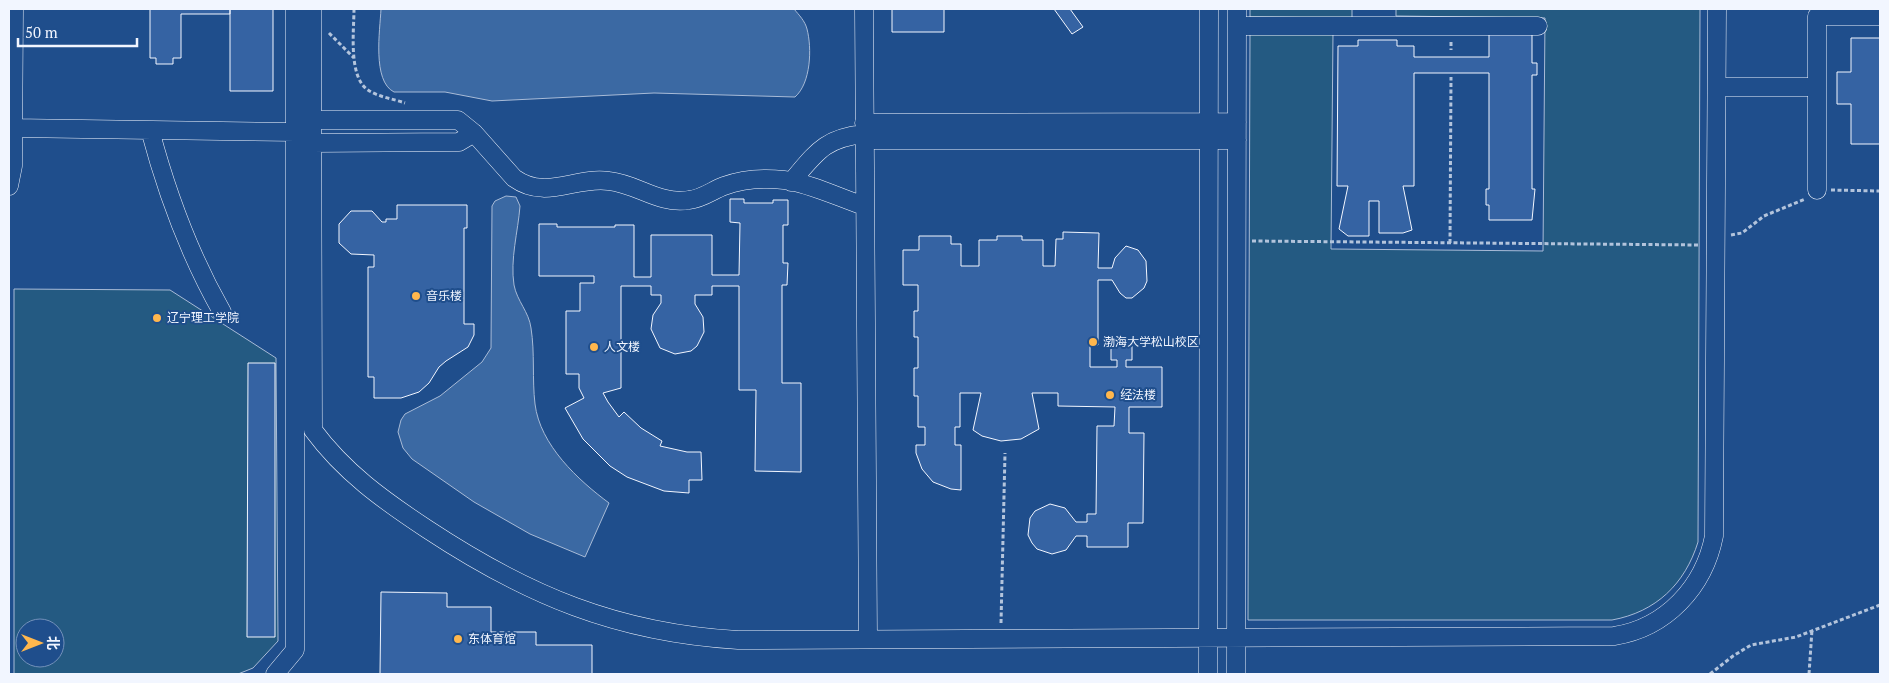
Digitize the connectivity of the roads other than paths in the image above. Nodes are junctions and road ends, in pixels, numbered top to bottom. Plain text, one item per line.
1 (14, 9) edge
2 (295, 9) edge
3 (312, 9) edge
4 (864, 9) edge
5 (1209, 9) edge
6 (1717, 9) edge
7 (1880, 16) edge
8 (1237, 17) edge
9 (1374, 17) edge
10 (1538, 26) dead end
11 (1717, 87) junction
12 (1817, 87) junction
13 (312, 120) junction
14 (1208, 122) junction
15 (1237, 122) junction
16 (13, 128) junction
17 (150, 130) junction
18 (295, 132) junction
19 (864, 132) junction
20 (474, 133) junction
21 (1208, 140) junction
22 (1237, 140) junction
23 (312, 144) junction
24 (791, 182) junction
25 (9, 186) edge
26 (1817, 190) road end
27 (864, 206) junction
28 (222, 312) dead end
29 (1236, 637) junction
30 (1208, 638) junction
31 (868, 639) junction
32 (275, 674) edge
33 (1208, 674) edge
34 (1236, 674) edge

1 - 16 lane
2 - 18 lane
3 - 13 lane
4 - 19 lane
5 - 14 lane
6 - 11 lane
7 - 12 lane
8 - 9 lane
8 - 15 lane
9 - 10 lane
11 - 12 lane
11 - 29 lane
12 - 26 lane
13 - 20 lane
13 - 23 lane
14 - 15 lane
14 - 19 lane
14 - 21 lane
15 - 22 lane
16 - 17 lane
16 - 25 lane
17 - 18 lane
17 - 28 lane
18 - 32 lane
19 - 21 lane
19 - 24 lane
19 - 27 lane
20 - 23 lane
20 - 24 lane
21 - 22 lane
21 - 30 lane
22 - 29 lane
23 - 31 lane
24 - 27 lane
27 - 31 lane
29 - 30 lane
29 - 34 lane
30 - 31 lane
30 - 33 lane

